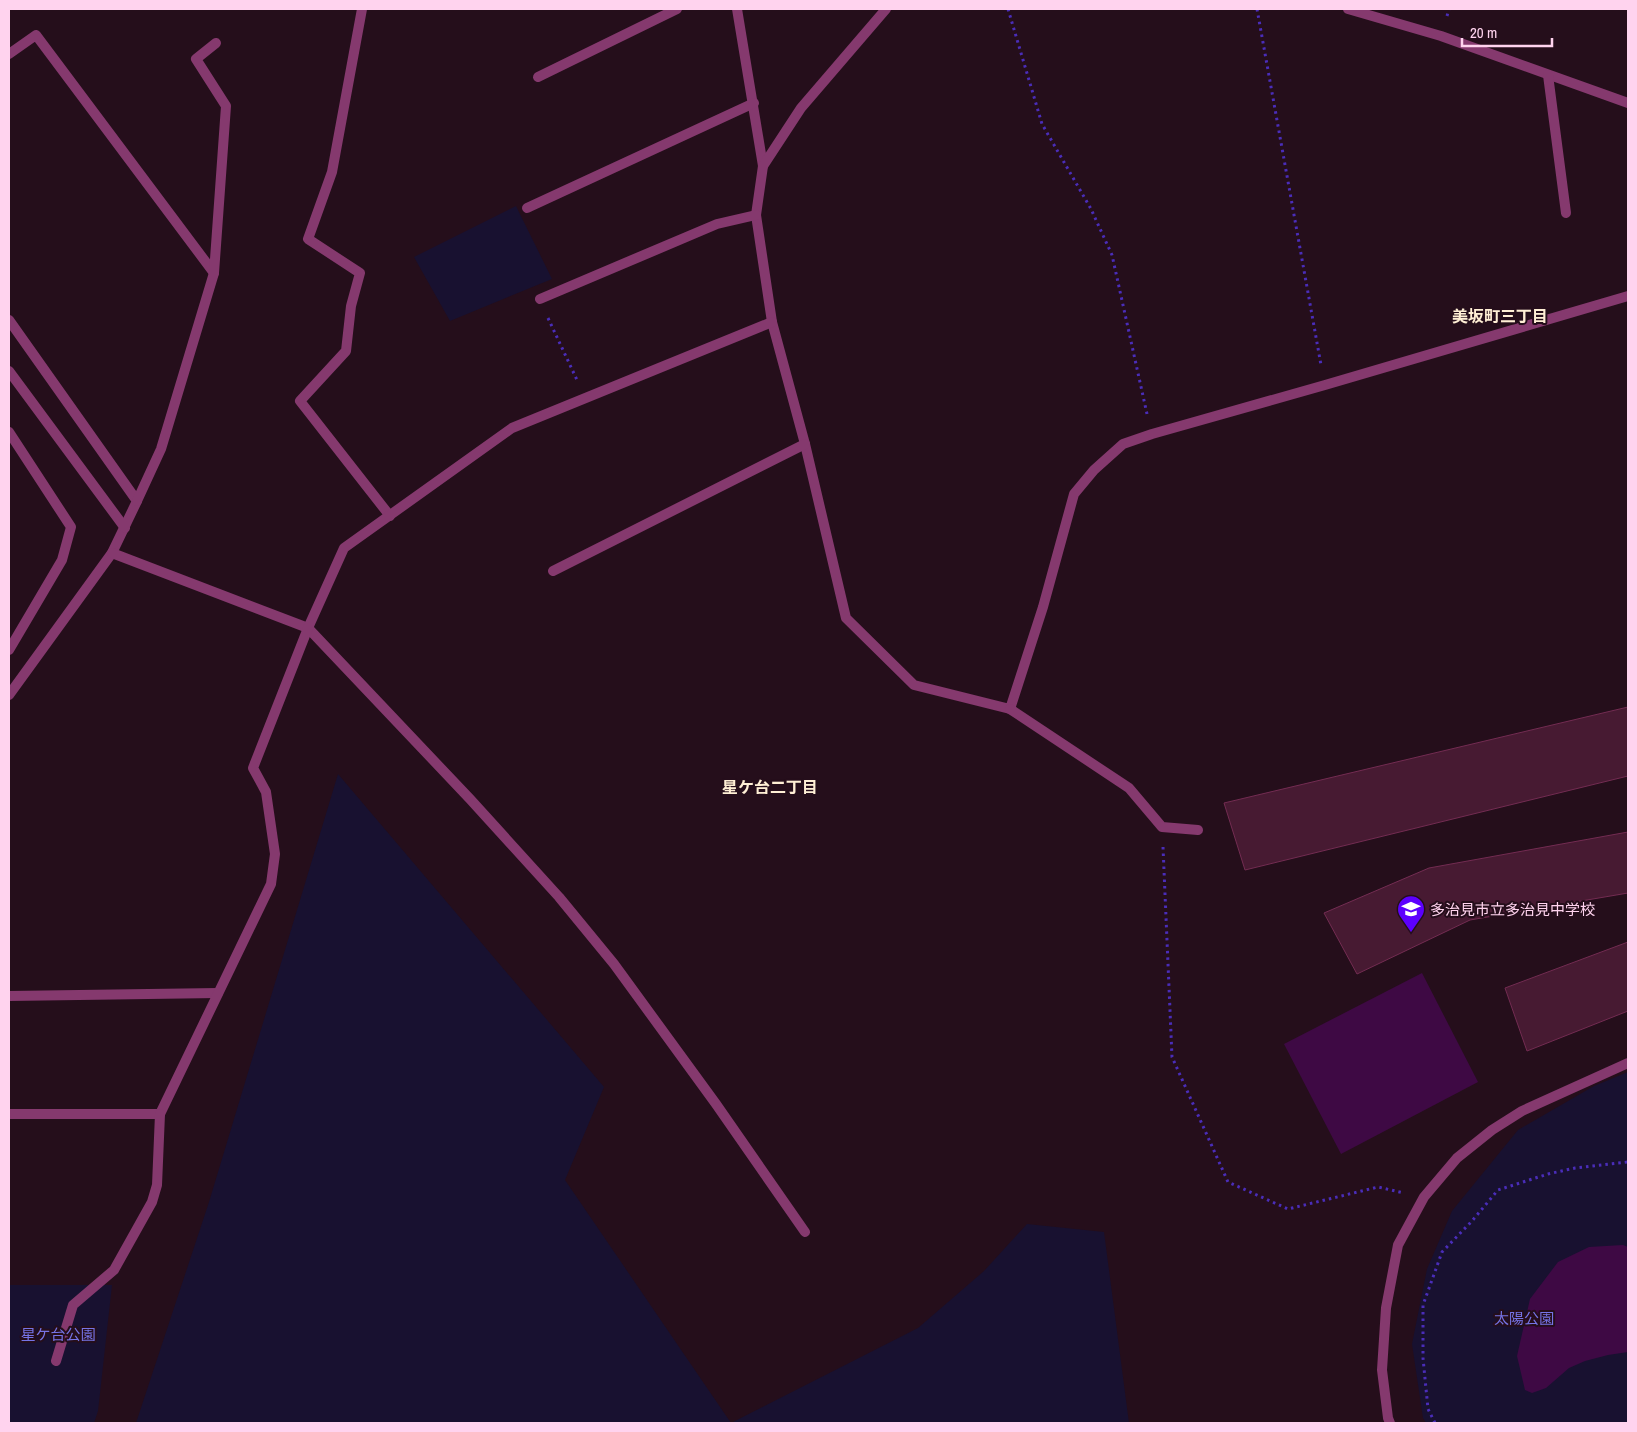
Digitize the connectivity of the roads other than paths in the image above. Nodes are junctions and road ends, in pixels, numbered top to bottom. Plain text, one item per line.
1 (362, 9) edge
2 (677, 9) edge
3 (737, 9) edge
4 (886, 9) edge
5 (1348, 9) edge
6 (216, 43) dead end
7 (9, 54) edge
8 (1548, 75) junction
9 (538, 77) dead end
10 (754, 103) junction
11 (1628, 103) edge
12 (763, 166) junction
13 (527, 208) dead end
14 (1566, 213) dead end
15 (756, 216) junction
16 (214, 274) junction
17 (1628, 296) edge
18 (540, 299) road end
19 (9, 320) edge
20 (772, 322) junction
21 (9, 370) edge
22 (9, 432) edge
23 (805, 444) junction
24 (137, 501) junction
25 (390, 516) junction
26 (125, 528) junction
27 (112, 553) junction
28 (553, 571) dead end
29 (308, 628) junction
30 (9, 650) edge
31 (9, 695) edge
32 (1010, 709) junction
33 (1198, 830) dead end
34 (218, 993) junction
35 (9, 996) edge
36 (1628, 1063) edge
37 (9, 1114) edge
38 (160, 1114) junction
39 (805, 1232) dead end
40 (56, 1361) dead end
41 (1390, 1423) edge

1 - 25 street
2 - 9 street
3 - 10 street
4 - 12 street
5 - 8 street
6 - 16 street
7 - 16 street
8 - 11 street
8 - 14 street
10 - 12 street
10 - 13 street
12 - 15 street
15 - 18 street
15 - 20 street
16 - 24 street
17 - 32 street
19 - 24 street
20 - 23 street
20 - 25 street
21 - 26 street
22 - 30 street
23 - 28 street
23 - 32 street
24 - 26 street
25 - 29 street
26 - 27 street
27 - 29 street
27 - 31 street
29 - 34 street
29 - 39 street
32 - 33 street
34 - 35 street
34 - 38 street
36 - 41 street
37 - 38 street
38 - 40 street

